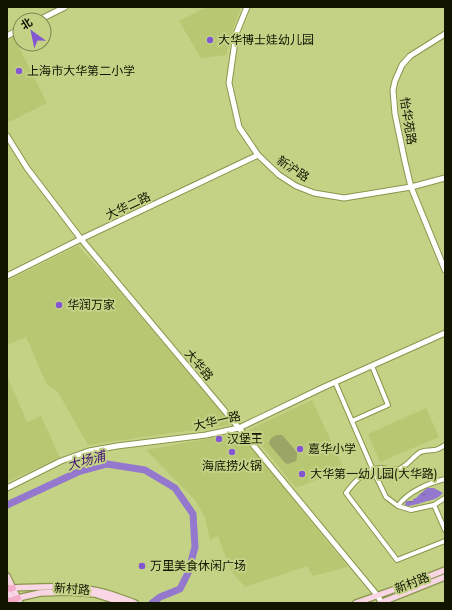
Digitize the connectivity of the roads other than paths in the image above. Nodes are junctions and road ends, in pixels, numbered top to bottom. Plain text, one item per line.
1 (65, 7) edge
2 (247, 7) edge
3 (52, 14) edge
4 (445, 34) edge
5 (7, 136) edge
6 (258, 156) junction
7 (445, 178) edge
8 (411, 187) junction
9 (81, 240) junction
10 (445, 270) edge
11 (7, 276) edge
12 (445, 333) edge
13 (372, 366) junction
14 (335, 382) junction
15 (352, 421) junction
16 (239, 428) junction
17 (445, 445) edge
18 (373, 470) junction
19 (445, 480) edge
20 (7, 488) edge
21 (445, 498) edge
22 (434, 505) junction
23 (398, 506) junction
24 (445, 530) edge
25 (445, 541) edge
26 (445, 570) edge
27 (7, 576) edge
28 (445, 577) edge
29 (9, 589) edge
30 (377, 595) junction
31 (14, 601) edge
32 (133, 602) edge
33 (123, 603) edge
34 (356, 603) edge
35 (381, 603) edge

1 - 3 street
2 - 6 street, 新沪路
4 - 8 street, 怡华苑路
5 - 9 street, 大华路
6 - 8 street, 新沪路
6 - 9 street, 大华二路
7 - 8 street, 新沪路
8 - 10 street
9 - 11 street, 大华二路
9 - 16 street, 大华路
12 - 13 street, 大华一路
13 - 14 street, 大华一路
13 - 15 street
14 - 15 street
14 - 16 street, 大华一路
15 - 18 street
16 - 20 street, 大华一路
16 - 30 street, 大华路
17 - 18 street
18 - 23 street
18 - 25 street
19 - 23 street
21 - 22 street
22 - 23 street
22 - 24 street
26 - 30 main road, 新村路
27 - 29 main road
28 - 35 main road, 新村路
29 - 31 main road
29 - 32 main road, 新村路
30 - 34 main road, 新村路
30 - 35 street, 大华路
31 - 33 main road, 新村路

